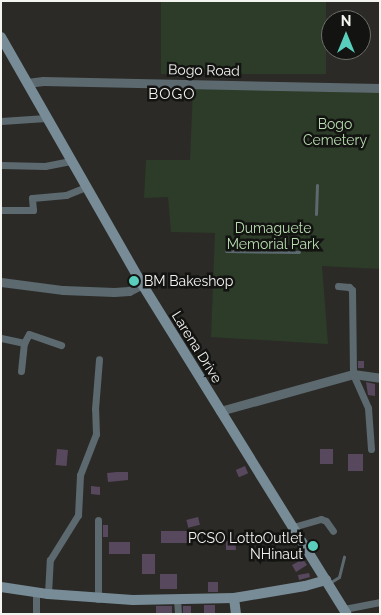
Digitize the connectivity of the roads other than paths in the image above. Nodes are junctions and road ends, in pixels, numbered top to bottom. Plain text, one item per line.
1 (1, 37) edge
2 (27, 83) junction
3 (380, 88) edge
4 (46, 118) junction
5 (1, 121) edge
6 (71, 161) junction
7 (1, 165) edge
8 (317, 185) dead end
9 (86, 187) junction
10 (1, 210) edge
11 (316, 214) dead end
12 (226, 251) dead end
13 (299, 252) dead end
14 (1, 282) edge
15 (142, 284) junction
16 (338, 286) dead end
17 (1, 338) edge
18 (24, 343) junction
19 (61, 345) dead end
20 (99, 359) dead end
21 (21, 371) dead end
22 (353, 374) junction
23 (380, 378) edge
24 (220, 411) junction
25 (371, 448) dead end
26 (98, 520) dead end
27 (293, 527) junction
28 (333, 531) dead end
29 (344, 557) dead end
30 (327, 582) junction
31 (1, 587) edge
32 (36, 593) junction
33 (48, 594) junction
34 (234, 598) junction
35 (98, 599) junction
36 (177, 599) junction
37 (380, 602) edge
38 (345, 611) edge
39 (36, 614) edge
40 (178, 614) edge
41 (236, 614) edge

1 - 2 main road, Larena Drive
2 - 3 street, Bogo Road
2 - 4 main road, Larena Drive
4 - 5 street
4 - 6 main road, Larena Drive
6 - 7 street
6 - 9 main road, Larena Drive
8 - 11 lane
9 - 10 street
9 - 15 main road, Larena Drive
12 - 13 lane
14 - 15 street
15 - 24 main road, Larena Drive
16 - 22 street
17 - 18 street
18 - 19 street
18 - 21 street
20 - 33 street
22 - 23 street
22 - 24 street
22 - 25 street
24 - 27 main road, Larena Drive
26 - 35 street
27 - 28 street
27 - 30 main road, Larena Drive
29 - 30 lane
30 - 34 main road
30 - 38 main road, Larena Drive
31 - 32 main road
32 - 33 main road
32 - 39 street
33 - 35 main road
34 - 36 main road
34 - 41 main road
35 - 36 main road
36 - 40 street
37 - 38 street

